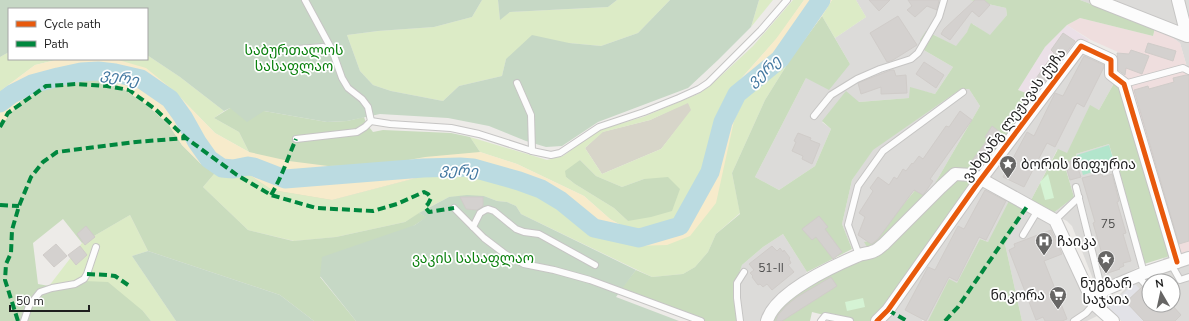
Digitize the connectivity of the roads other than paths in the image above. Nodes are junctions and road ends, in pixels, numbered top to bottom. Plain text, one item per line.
1 (305, 0) edge
2 (787, 0) edge
3 (944, 0) edge
4 (1096, 0) edge
5 (1178, 0) edge
6 (1188, 36) edge
7 (332, 50) junction
8 (272, 51) dead end
9 (1189, 71) edge
10 (517, 83) dead end
11 (1124, 84) junction
12 (963, 92) dead end
13 (814, 116) dead end
14 (370, 121) junction
15 (296, 139) dead end
16 (532, 151) junction
17 (1116, 172) dead end
18 (981, 179) junction
19 (1076, 187) dead end
20 (1079, 197) junction
21 (454, 208) dead end
22 (1038, 210) junction
23 (1056, 220) junction
24 (473, 227) junction
25 (1023, 235) dead end
26 (96, 247) dead end
27 (859, 255) junction
28 (1189, 258) edge
29 (1174, 263) junction
30 (595, 265) dead end
31 (744, 272) dead end
32 (1141, 273) edge
33 (1151, 273) edge
34 (1141, 277) edge
35 (1189, 277) edge
36 (1104, 290) junction
37 (1094, 304) junction
38 (24, 321) edge
39 (701, 321) edge
40 (740, 321) edge
41 (767, 321) edge
42 (821, 321) edge
43 (850, 321) edge
44 (877, 321) edge
45 (1074, 321) edge
46 (1113, 321) edge

1 - 7 lane
2 - 16 lane
3 - 13 lane
4 - 6 street
5 - 6 street
7 - 8 lane
7 - 14 lane
9 - 11 lane
10 - 16 lane
11 - 18 street, ვახტანგ ლეჟავას ქუჩა
11 - 29 street, ვახტანგ ლეჟავას ქუჩა
12 - 27 lane
14 - 15 lane
14 - 16 lane
17 - 32 lane
18 - 22 street
18 - 27 street
18 - 44 street, ვახტანგ ლეჟავას ქუჩა
19 - 20 lane
20 - 23 lane
20 - 36 lane
21 - 24 lane
22 - 23 street
22 - 25 lane
23 - 37 street
24 - 30 lane
24 - 39 lane
26 - 38 lane
27 - 41 street
28 - 29 street
29 - 33 street
29 - 35 lane
31 - 40 lane
34 - 36 street
36 - 37 street
37 - 45 lane
37 - 46 street
42 - 43 lane

